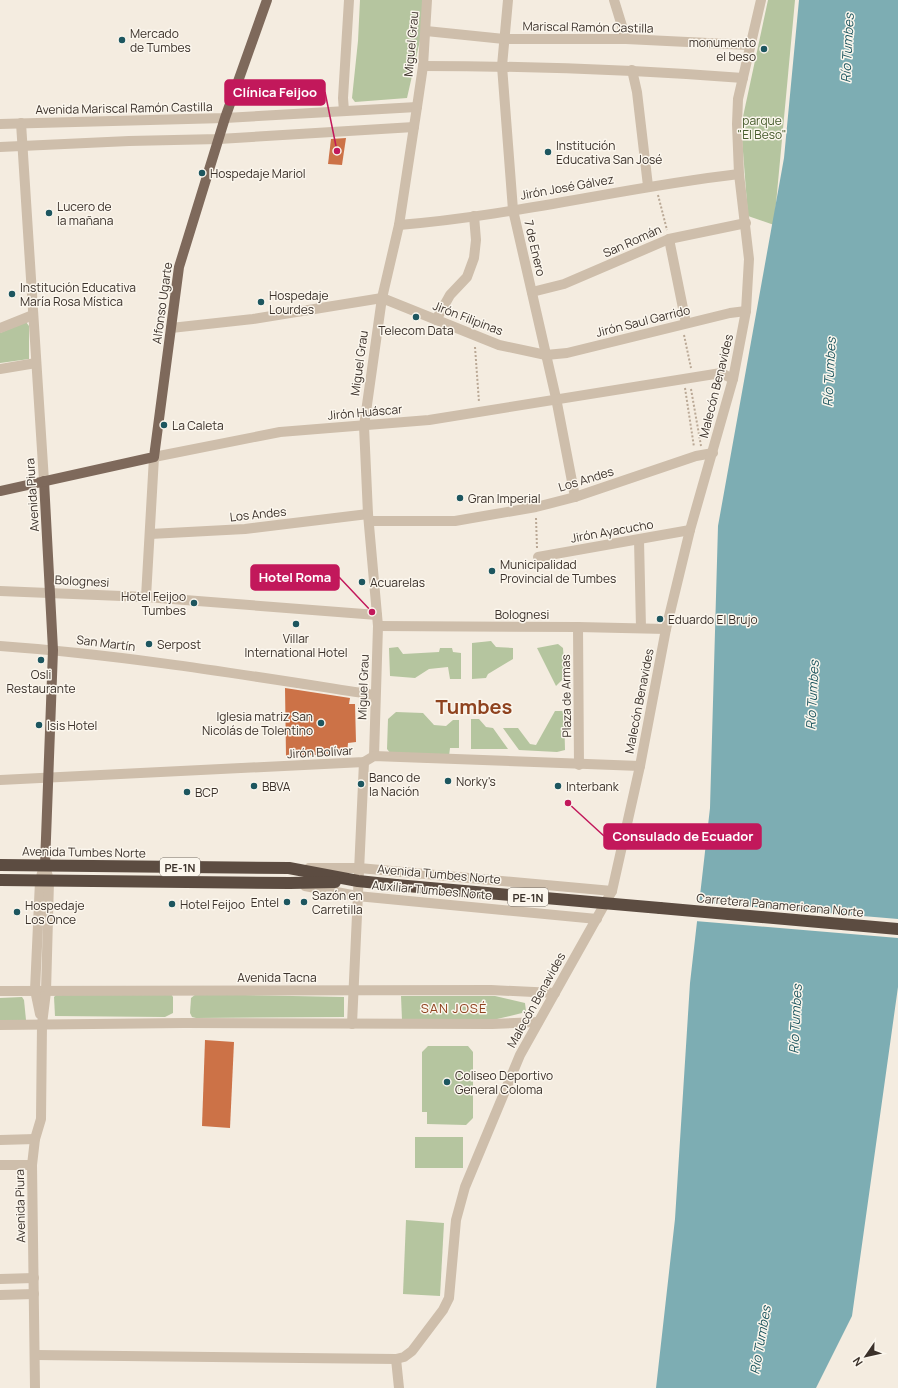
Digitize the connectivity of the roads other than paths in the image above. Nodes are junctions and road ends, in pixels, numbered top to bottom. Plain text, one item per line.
1 (267, 0) edge
2 (349, 0) edge
3 (427, 0) edge
4 (508, 0) edge
5 (614, 0) edge
6 (761, 0) edge
7 (426, 31) junction
8 (504, 39) junction
9 (626, 39) junction
10 (749, 45) junction
11 (423, 66) junction
12 (502, 66) junction
13 (632, 70) junction
14 (743, 78) junction
15 (417, 106) junction
16 (344, 111) junction
17 (225, 118) junction
18 (21, 123) junction
19 (0, 124) edge
20 (414, 127) junction
21 (219, 139) junction
22 (23, 146) junction
23 (0, 147) edge
24 (739, 174) junction
25 (651, 186) junction
26 (513, 210) junction
27 (474, 216) junction
28 (746, 223) junction
29 (399, 225) junction
30 (669, 239) junction
31 (532, 292) junction
32 (382, 298) junction
33 (746, 311) junction
34 (33, 315) junction
35 (436, 320) junction
36 (684, 324) junction
37 (0, 328) edge
38 (172, 328) junction
39 (546, 355) junction
40 (36, 363) junction
41 (0, 369) edge
42 (733, 379) junction
43 (556, 398) junction
44 (364, 426) junction
45 (713, 453) junction
46 (154, 457) junction
47 (44, 481) junction
48 (0, 491) edge
49 (575, 497) junction
50 (368, 518) junction
51 (690, 530) junction
52 (150, 534) junction
53 (639, 540) junction
54 (538, 557) road end
55 (0, 591) edge
56 (51, 593) junction
57 (146, 597) junction
58 (377, 615) junction
59 (378, 626) junction
60 (578, 627) junction
61 (641, 628) junction
62 (666, 629) junction
63 (0, 646) edge
64 (53, 650) junction
65 (375, 695) junction
66 (374, 756) junction
67 (364, 762) junction
68 (579, 765) junction
69 (640, 766) junction
70 (48, 779) junction
71 (0, 780) edge
72 (0, 865) edge
73 (45, 865) junction
74 (289, 868) junction
75 (359, 868) junction
76 (0, 880) edge
77 (44, 881) junction
78 (358, 881) junction
79 (290, 883) junction
80 (612, 890) junction
81 (357, 896) junction
82 (660, 908) joint
83 (597, 919) junction
84 (898, 929) edge
85 (35, 990) junction
86 (353, 990) junction
87 (0, 991) edge
88 (46, 992) junction
89 (555, 993) junction
90 (538, 1022) junction
91 (42, 1024) junction
92 (352, 1024) junction
93 (0, 1025) edge
94 (35, 1139) junction
95 (0, 1140) edge
96 (0, 1165) edge
97 (32, 1165) junction
98 (34, 1278) junction
99 (0, 1279) edge
100 (34, 1294) junction
101 (0, 1295) edge
102 (36, 1355) junction
103 (396, 1359) junction
104 (35, 1388) edge
105 (399, 1388) edge

1 - 17 main road, Alfonso Ugarte
2 - 16 street
3 - 7 street, Miguel Grau
4 - 8 street, 7 de Enero
5 - 9 street
6 - 10 street, Malecón Benavides
7 - 8 street, Mariscal Ramón Castilla
7 - 11 street, Miguel Grau
8 - 9 street, Mariscal Ramón Castilla
8 - 12 street, 7 de Enero
9 - 10 street, Mariscal Ramón Castilla
10 - 14 street, Malecón Benavides
11 - 12 street
11 - 15 street, Miguel Grau
12 - 13 street
12 - 26 street, 7 de Enero
13 - 14 street
13 - 25 street
14 - 24 street, Malecón Benavides
15 - 16 street, Avenida Mariscal Ramón Castilla
15 - 20 street, Miguel Grau
16 - 17 street, Avenida Mariscal Ramón Castilla
17 - 18 street, Avenida Mariscal Ramón Castilla
17 - 21 main road, Alfonso Ugarte
18 - 19 street, Avenida Mariscal Ramón Castilla
18 - 22 street, Avenida Piura
20 - 21 street
20 - 29 street, Miguel Grau
21 - 22 street
21 - 38 main road, Alfonso Ugarte
22 - 23 street
22 - 34 street, Avenida Piura
24 - 25 street, Jirón José Gálvez
24 - 28 street, Malecón Benavides
25 - 26 street, Jirón José Gálvez
26 - 27 street, Jirón José Gálvez
26 - 31 street, 7 de Enero
27 - 29 street, Jirón José Gálvez
27 - 35 street
28 - 30 street, San Román
28 - 33 street, Malecón Benavides
29 - 32 street, Miguel Grau
30 - 31 street, San Román
30 - 36 street
31 - 39 street, 7 de Enero
32 - 35 street, Jirón Filipinas
32 - 38 street
32 - 44 street, Miguel Grau
33 - 36 street, Jirón Saul Garrido
33 - 42 street, Malecón Benavides
34 - 37 street
34 - 40 street, Avenida Piura
35 - 39 street, Jirón Filipinas
36 - 39 street, Jirón Saul Garrido
38 - 46 main road, Alfonso Ugarte
39 - 43 street, 7 de Enero
40 - 41 street
40 - 47 street, Avenida Piura
42 - 43 street, Jirón Huáscar
42 - 45 street, Malecón Benavides
43 - 44 street, Jirón Huáscar
43 - 49 street, 7 de Enero
44 - 46 street, Jirón Huáscar
44 - 50 street, Miguel Grau
45 - 49 street, Los Andes
45 - 51 street, Malecón Benavides
46 - 47 main road, Jirón Huáscar
46 - 52 street, Alfonso Ugarte
47 - 48 main road, Jirón Huáscar
47 - 56 main road, Avenida Piura
49 - 50 street, Los Andes
50 - 52 street, Los Andes
50 - 58 street, Miguel Grau
51 - 53 street, Jirón Ayacucho
51 - 62 street, Malecón Benavides
52 - 57 street, Alfonso Ugarte
53 - 54 street, Jirón Ayacucho
53 - 61 street
55 - 56 street, Bolognesi
56 - 57 street, Bolognesi
56 - 64 main road, Avenida Piura
57 - 58 street, Bolognesi
58 - 59 street, Miguel Grau
59 - 60 street, Bolognesi
59 - 65 street, Miguel Grau
60 - 61 street, Bolognesi
60 - 68 street, Plaza de Armas
61 - 62 street, Bolognesi
62 - 69 street, Malecón Benavides
63 - 64 street, San Martín
64 - 65 street, San Martín
64 - 70 main road, Avenida Piura
65 - 66 street, Miguel Grau
66 - 67 street, Jirón Bolívar
66 - 68 street
67 - 70 street, Jirón Bolívar
67 - 75 street
68 - 69 street
69 - 80 street, Malecón Benavides
70 - 71 street, Jirón Bolívar
70 - 73 main road, Avenida Piura
72 - 73 highway, Avenida Tumbes Norte / PE-1N
73 - 74 highway, Avenida Tumbes Norte / PE-1N
73 - 77 street, Avenida Piura
74 - 75 street, Auxiliar Tumbes Norte
74 - 78 highway, Avenida Tumbes Norte / PE-1N
75 - 78 street
75 - 80 street, Auxiliar Tumbes Norte
76 - 77 highway, Avenida Tumbes Norte / PE-1N
77 - 79 highway, Avenida Tumbes Norte / PE-1N
77 - 85 street, Avenida Piura
77 - 88 street, Avenida Piura
78 - 79 highway, Avenida Tumbes Norte / PE-1N
78 - 81 street
78 - 82 highway, Avenida Tumbes Norte / PE-1N, bridge
79 - 81 street, Auxiliar Tumbes Norte
80 - 83 street, Malecón Benavides
81 - 83 street, Auxiliar Tumbes Norte
81 - 86 street
82 - 84 highway, Carretera Panamericana Norte / PE-1N
83 - 89 street, Malecón Benavides
85 - 87 street, Avenida Tacna
85 - 88 street, Avenida Tacna
85 - 91 street, Avenida Piura
86 - 88 street, Avenida Tacna
86 - 89 street, Avenida Tacna
86 - 92 street
88 - 91 street, Avenida Piura
89 - 90 street, Malecón Benavides
90 - 92 street
90 - 103 street, Malecón Benavides
91 - 92 street
91 - 93 street
91 - 94 street, Avenida Piura
94 - 95 street
94 - 97 street, Avenida Piura
96 - 97 street
97 - 98 street, Avenida Piura
98 - 99 street
98 - 100 street, Avenida Piura
100 - 101 street
100 - 102 street, Avenida Piura
102 - 103 street
102 - 104 street, Avenida Piura
103 - 105 street

